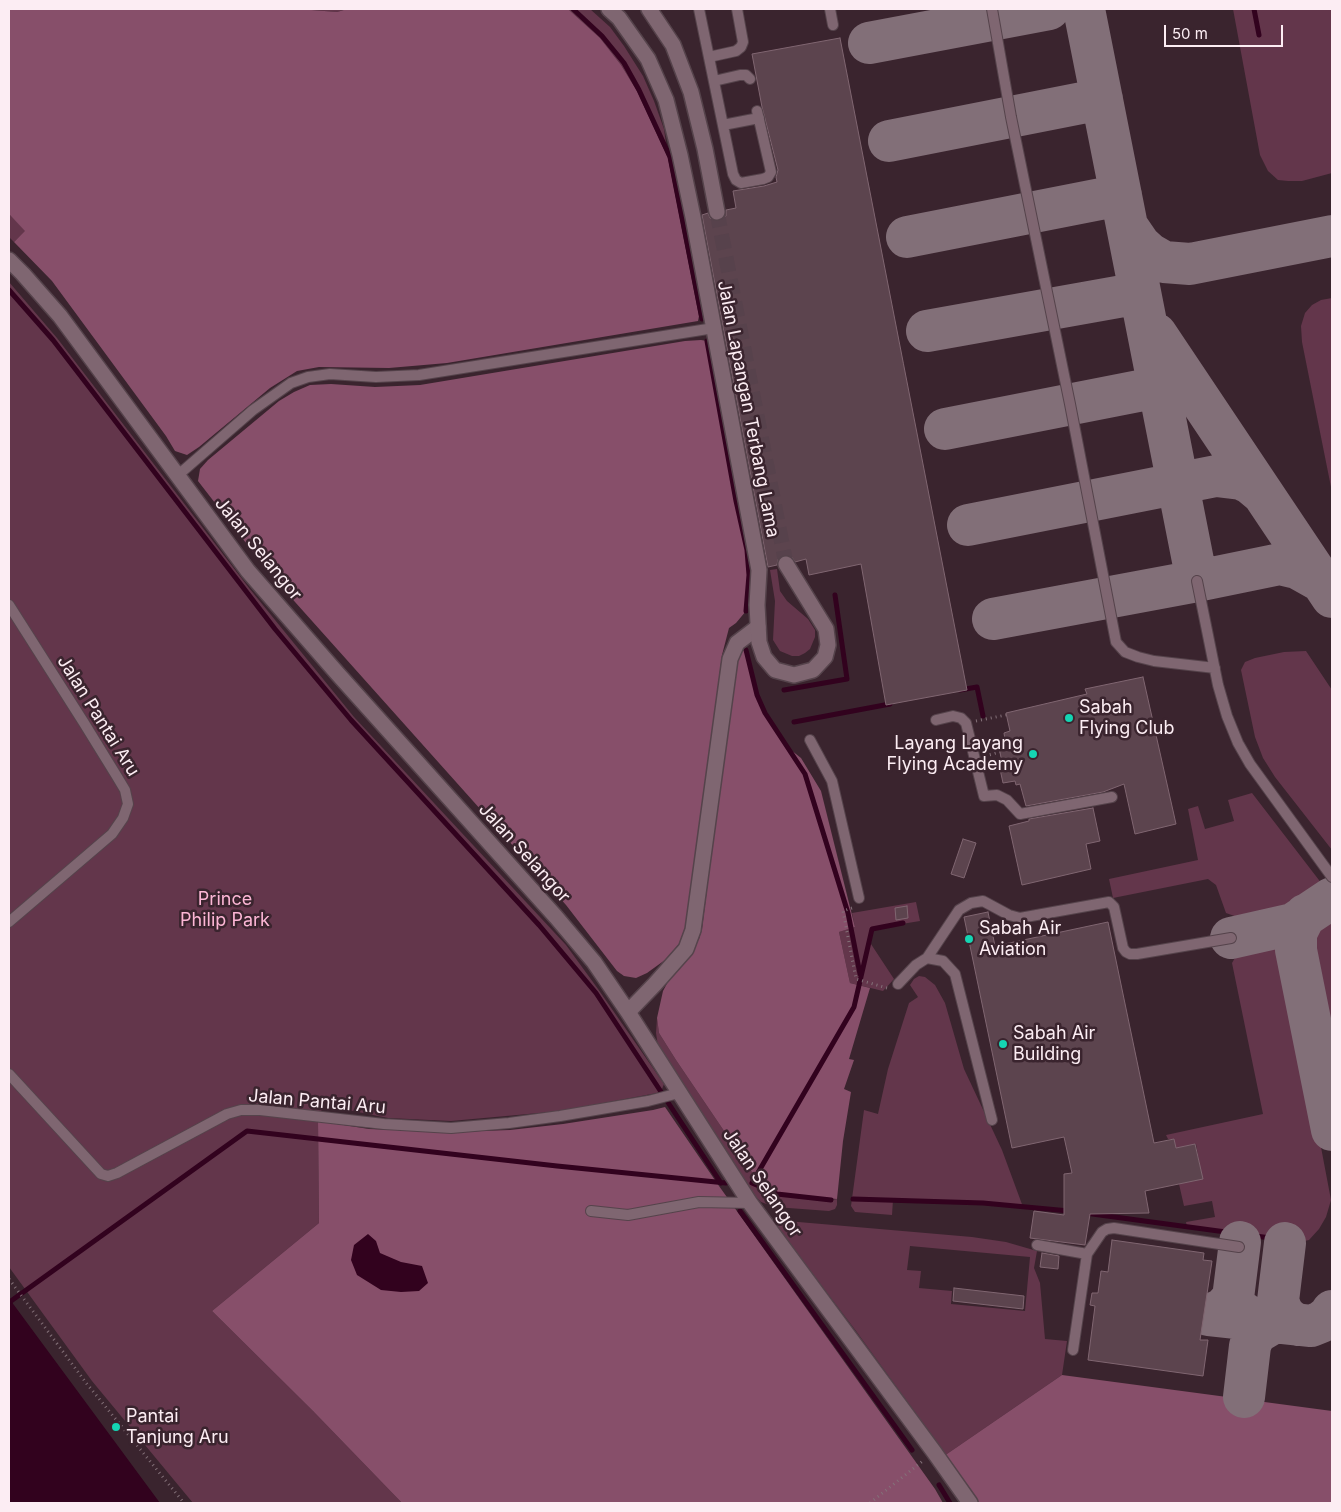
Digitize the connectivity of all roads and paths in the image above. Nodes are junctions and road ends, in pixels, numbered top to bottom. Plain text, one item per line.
1 (609, 9) edge
2 (649, 9) edge
3 (699, 9) edge
4 (737, 9) edge
5 (830, 9) edge
6 (992, 9) edge
7 (833, 25) dead end
8 (709, 57) junction
9 (750, 79) dead end
10 (714, 81) junction
11 (723, 125) junction
12 (717, 212) tunnel mouth
13 (9, 260) edge
14 (714, 328) junction
15 (177, 476) junction
16 (786, 564) tunnel mouth
17 (1197, 580) dead end
18 (9, 604) edge
19 (758, 627) junction
20 (1215, 668) junction
21 (1006, 715) dead end
22 (936, 720) dead end
23 (966, 723) junction
24 (810, 740) dead end
25 (1112, 797) dead end
26 (1332, 877) edge
27 (859, 898) dead end
28 (849, 910) dead end
29 (9, 922) edge
30 (1230, 938) dead end
31 (927, 958) junction
32 (896, 987) joint
33 (628, 1012) junction
34 (9, 1074) edge
35 (679, 1093) junction
36 (992, 1120) dead end
37 (750, 1202) junction
38 (591, 1211) dead end
39 (1037, 1245) dead end
40 (1239, 1247) dead end
41 (1087, 1254) junction
42 (9, 1279) edge
43 (1073, 1350) dead end
44 (934, 1452) junction
45 (184, 1503) edge
46 (870, 1503) edge
47 (970, 1503) edge

1 - 14 street, Jalan Lapangan Terbang Lama
2 - 12 street
3 - 8 lane
4 - 8 lane
5 - 7 lane
6 - 20 lane
8 - 10 lane
9 - 10 lane
10 - 11 lane
11 - 11 lane
13 - 15 street, Jalan Selangor
14 - 15 lane
14 - 19 street, Jalan Lapangan Terbang Lama
15 - 33 street, Jalan Selangor
16 - 19 street, Jalan Lapangan Terbang Lama
17 - 20 lane
18 - 29 lane, Jalan Pantai Aru
19 - 33 street
20 - 26 lane
21 - 23 path
22 - 23 lane
23 - 25 lane
24 - 27 lane
28 - 32 path
30 - 31 lane
31 - 32 lane
31 - 36 lane
33 - 35 street, Jalan Selangor
34 - 35 lane, Jalan Pantai Aru
35 - 37 street, Jalan Selangor
37 - 38 lane
37 - 44 street, Jalan Selangor
39 - 41 lane
40 - 41 lane
41 - 43 lane
42 - 45 path
44 - 46 path
44 - 47 street, Jalan Selangor

